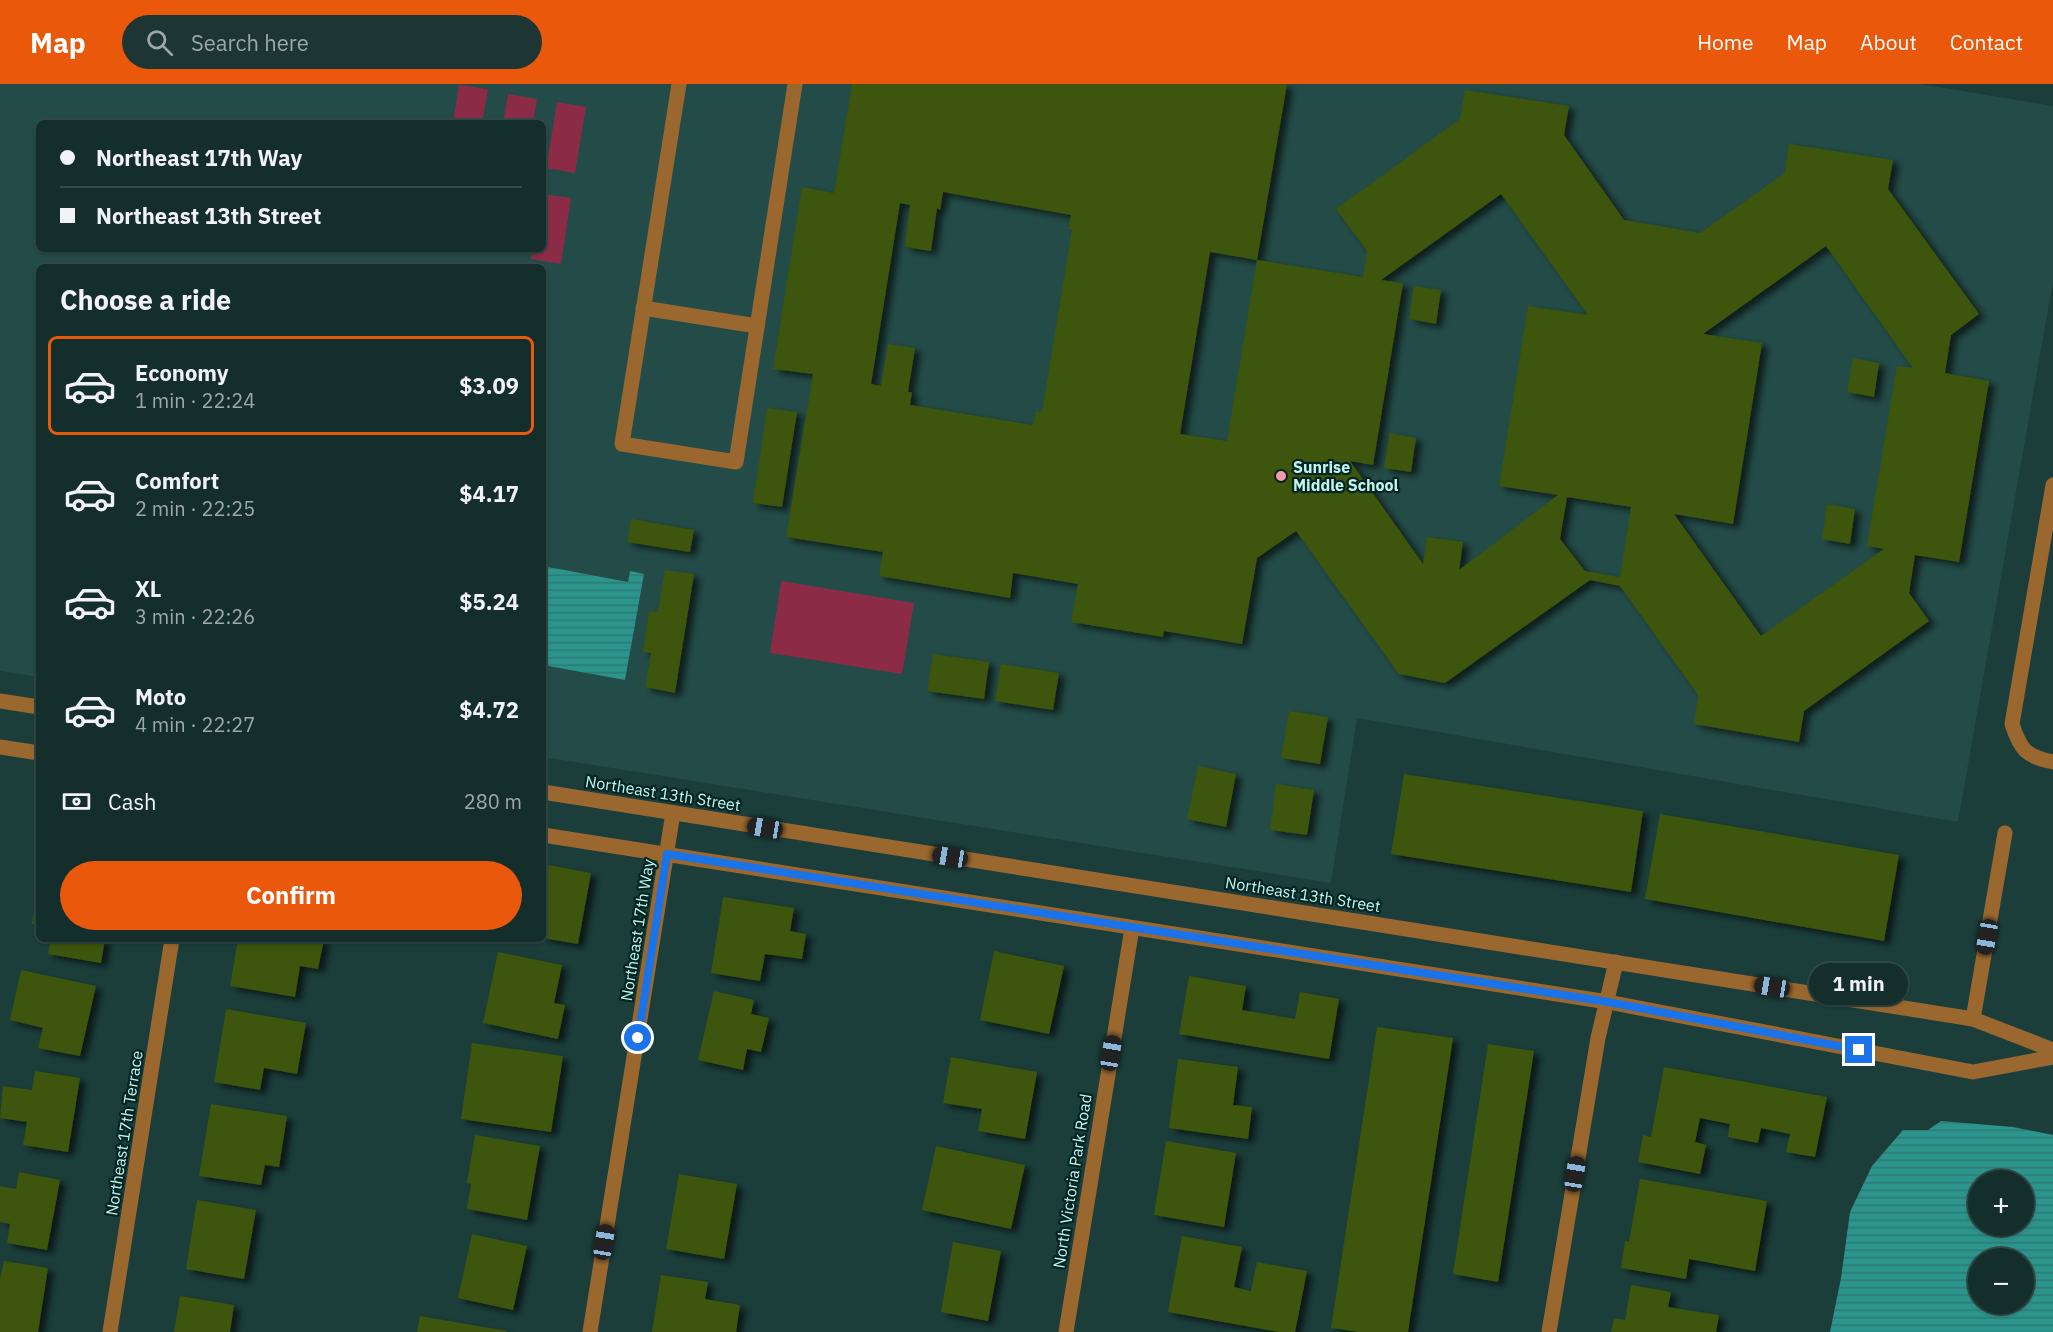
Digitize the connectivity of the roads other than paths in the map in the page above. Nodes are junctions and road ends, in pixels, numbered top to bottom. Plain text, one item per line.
1 (679, 84) edge
2 (795, 84) edge
3 (643, 308) junction
4 (757, 326) junction
5 (2053, 484) edge
6 (0, 701) edge
7 (36, 707) edge
8 (0, 747) edge
9 (36, 753) edge
10 (2053, 762) edge
11 (546, 792) edge
12 (673, 813) junction
13 (2005, 833) dead end
14 (546, 835) edge
15 (667, 854) junction
16 (1132, 928) junction
17 (172, 942) edge
18 (1616, 962) junction
19 (1608, 1002) junction
20 (1973, 1019) junction
21 (2053, 1050) edge
22 (2053, 1057) edge
23 (110, 1332) edge
24 (590, 1332) edge
25 (1066, 1332) edge
26 (1550, 1332) edge

1 - 3 street
2 - 4 street
3 - 4 street
3 - 4 street
5 - 10 street
6 - 7 street
8 - 9 street
11 - 12 street, Northeast 13th Street
12 - 15 street, Northeast 17th Way
12 - 18 street, Northeast 13th Street
13 - 20 street
14 - 15 street
15 - 16 street
15 - 24 street, Northeast 17th Way
16 - 19 street
16 - 25 street, North Victoria Park Road
17 - 23 street, Northeast 17th Terrace
18 - 19 street
18 - 20 street, Northeast 13th Street
19 - 22 street
19 - 26 street
20 - 21 street, Northeast 13th Street

